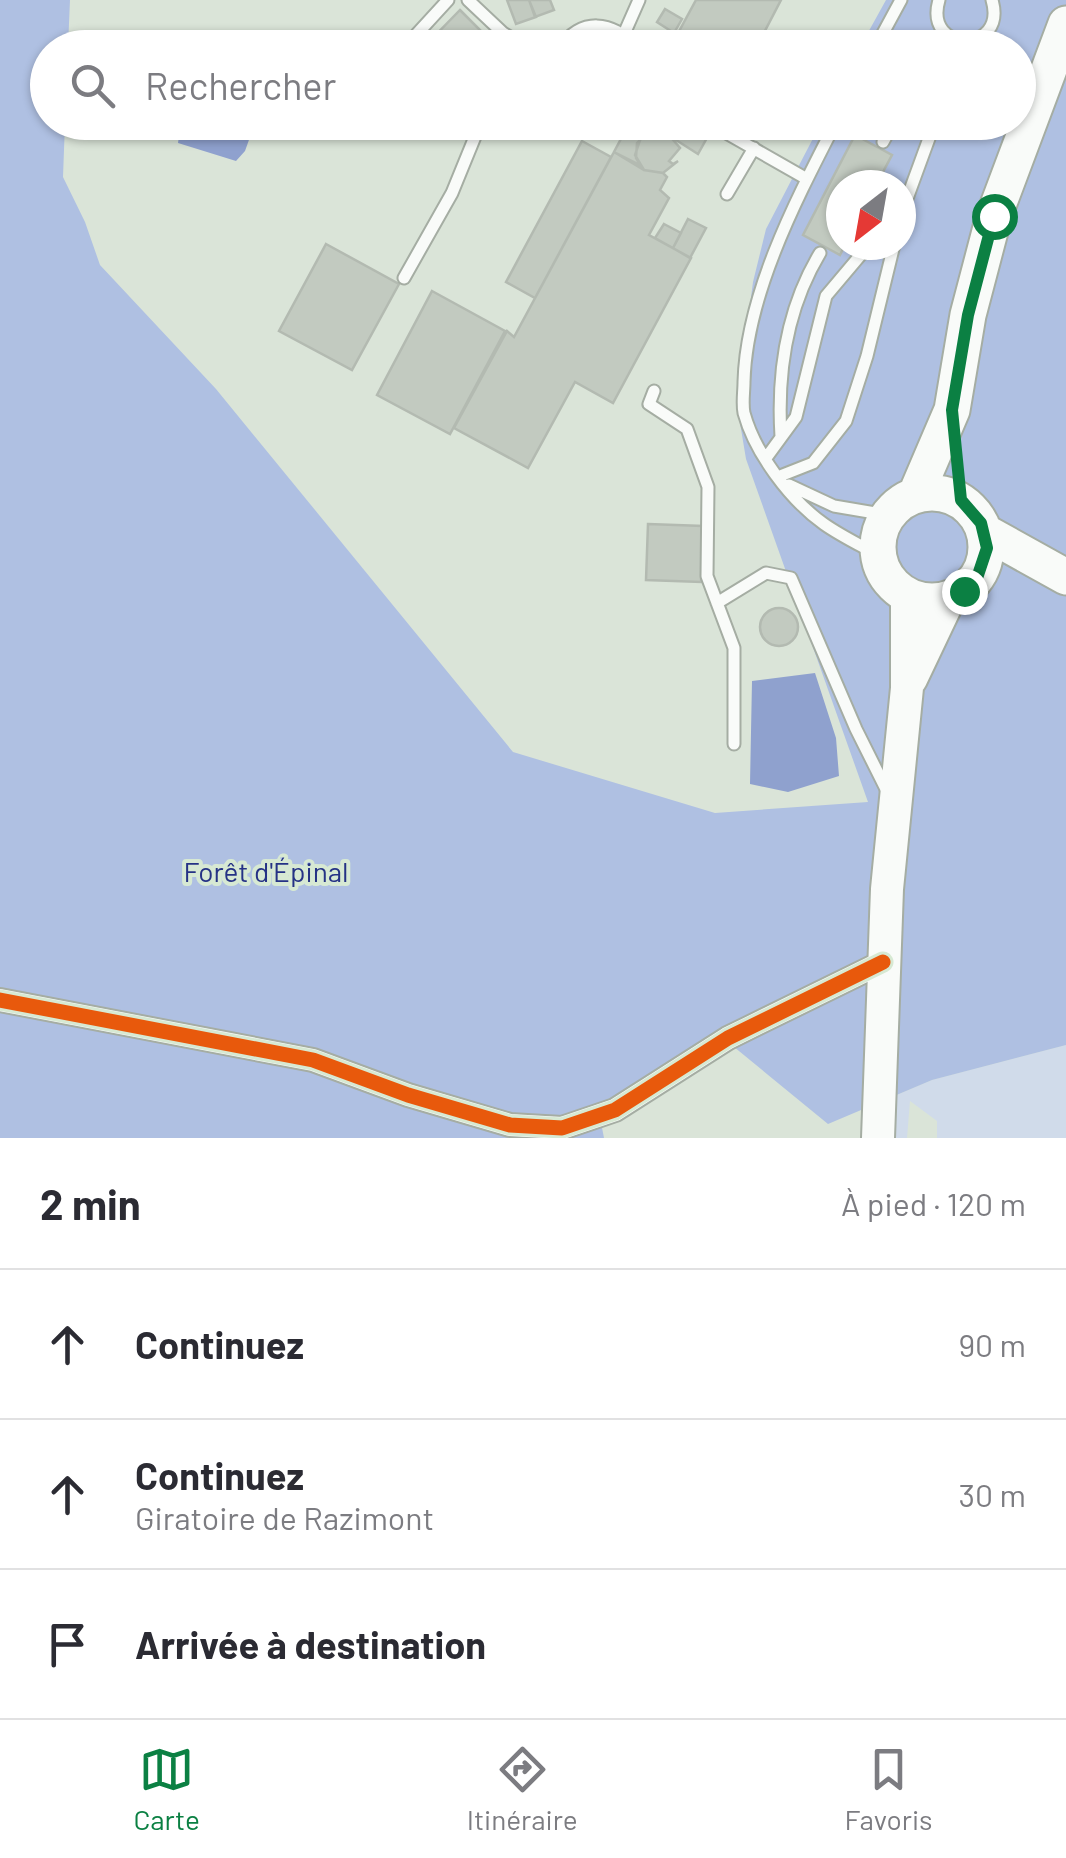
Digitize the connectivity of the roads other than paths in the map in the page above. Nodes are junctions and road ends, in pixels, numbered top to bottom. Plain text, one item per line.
1 (448, 0) edge
2 (468, 0) edge
3 (639, 0) edge
4 (901, 0) edge
5 (939, 0) edge
6 (992, 0) edge
7 (1066, 24) edge
8 (420, 30) edge
9 (500, 30) edge
10 (578, 30) edge
11 (616, 30) edge
12 (626, 30) edge
13 (885, 30) edge
14 (943, 30) edge
15 (988, 30) edge
16 (1036, 104) edge
17 (474, 140) edge
18 (740, 140) edge
19 (827, 140) edge
20 (928, 140) edge
21 (1022, 140) edge
22 (754, 148) junction
23 (916, 170) edge
24 (807, 179) junction
25 (727, 194) dead end
26 (820, 253) dead end
27 (856, 260) edge
28 (890, 260) edge
29 (404, 278) dead end
30 (654, 391) dead end
31 (952, 410) junction
32 (781, 437) junction
33 (766, 458) junction
34 (782, 480) junction
35 (916, 494) junction
36 (961, 500) junction
37 (888, 515) junction
38 (985, 532) junction
39 (878, 555) junction
40 (1066, 579) edge
41 (963, 588) junction
42 (907, 595) junction
43 (717, 603) junction
44 (907, 688) junction
45 (734, 744) dead end
46 (894, 804) junction
47 (882, 962) junction
48 (0, 1000) edge
49 (878, 1138) edge

1 - 8 lane
2 - 9 lane
3 - 12 lane
4 - 13 lane
5 - 14 lane
6 - 15 lane
7 - 16 main road
10 - 11 lane
17 - 29 lane
18 - 22 lane
19 - 24 lane
20 - 23 lane
21 - 31 main road
22 - 24 lane
22 - 25 lane
24 - 33 lane
26 - 32 lane
27 - 32 lane
28 - 34 lane
30 - 43 lane
31 - 35 main road
31 - 36 main road
32 - 33 lane
33 - 34 lane
34 - 37 lane
34 - 39 lane
35 - 36 main road
35 - 37 main road
36 - 38 main road
37 - 39 main road
38 - 40 main road
38 - 41 main road
39 - 42 main road
40 - 41 main road
41 - 42 main road
41 - 44 main road
42 - 44 main road
43 - 45 lane
43 - 46 lane
44 - 46 main road
46 - 47 main road
47 - 48 street
47 - 49 main road

